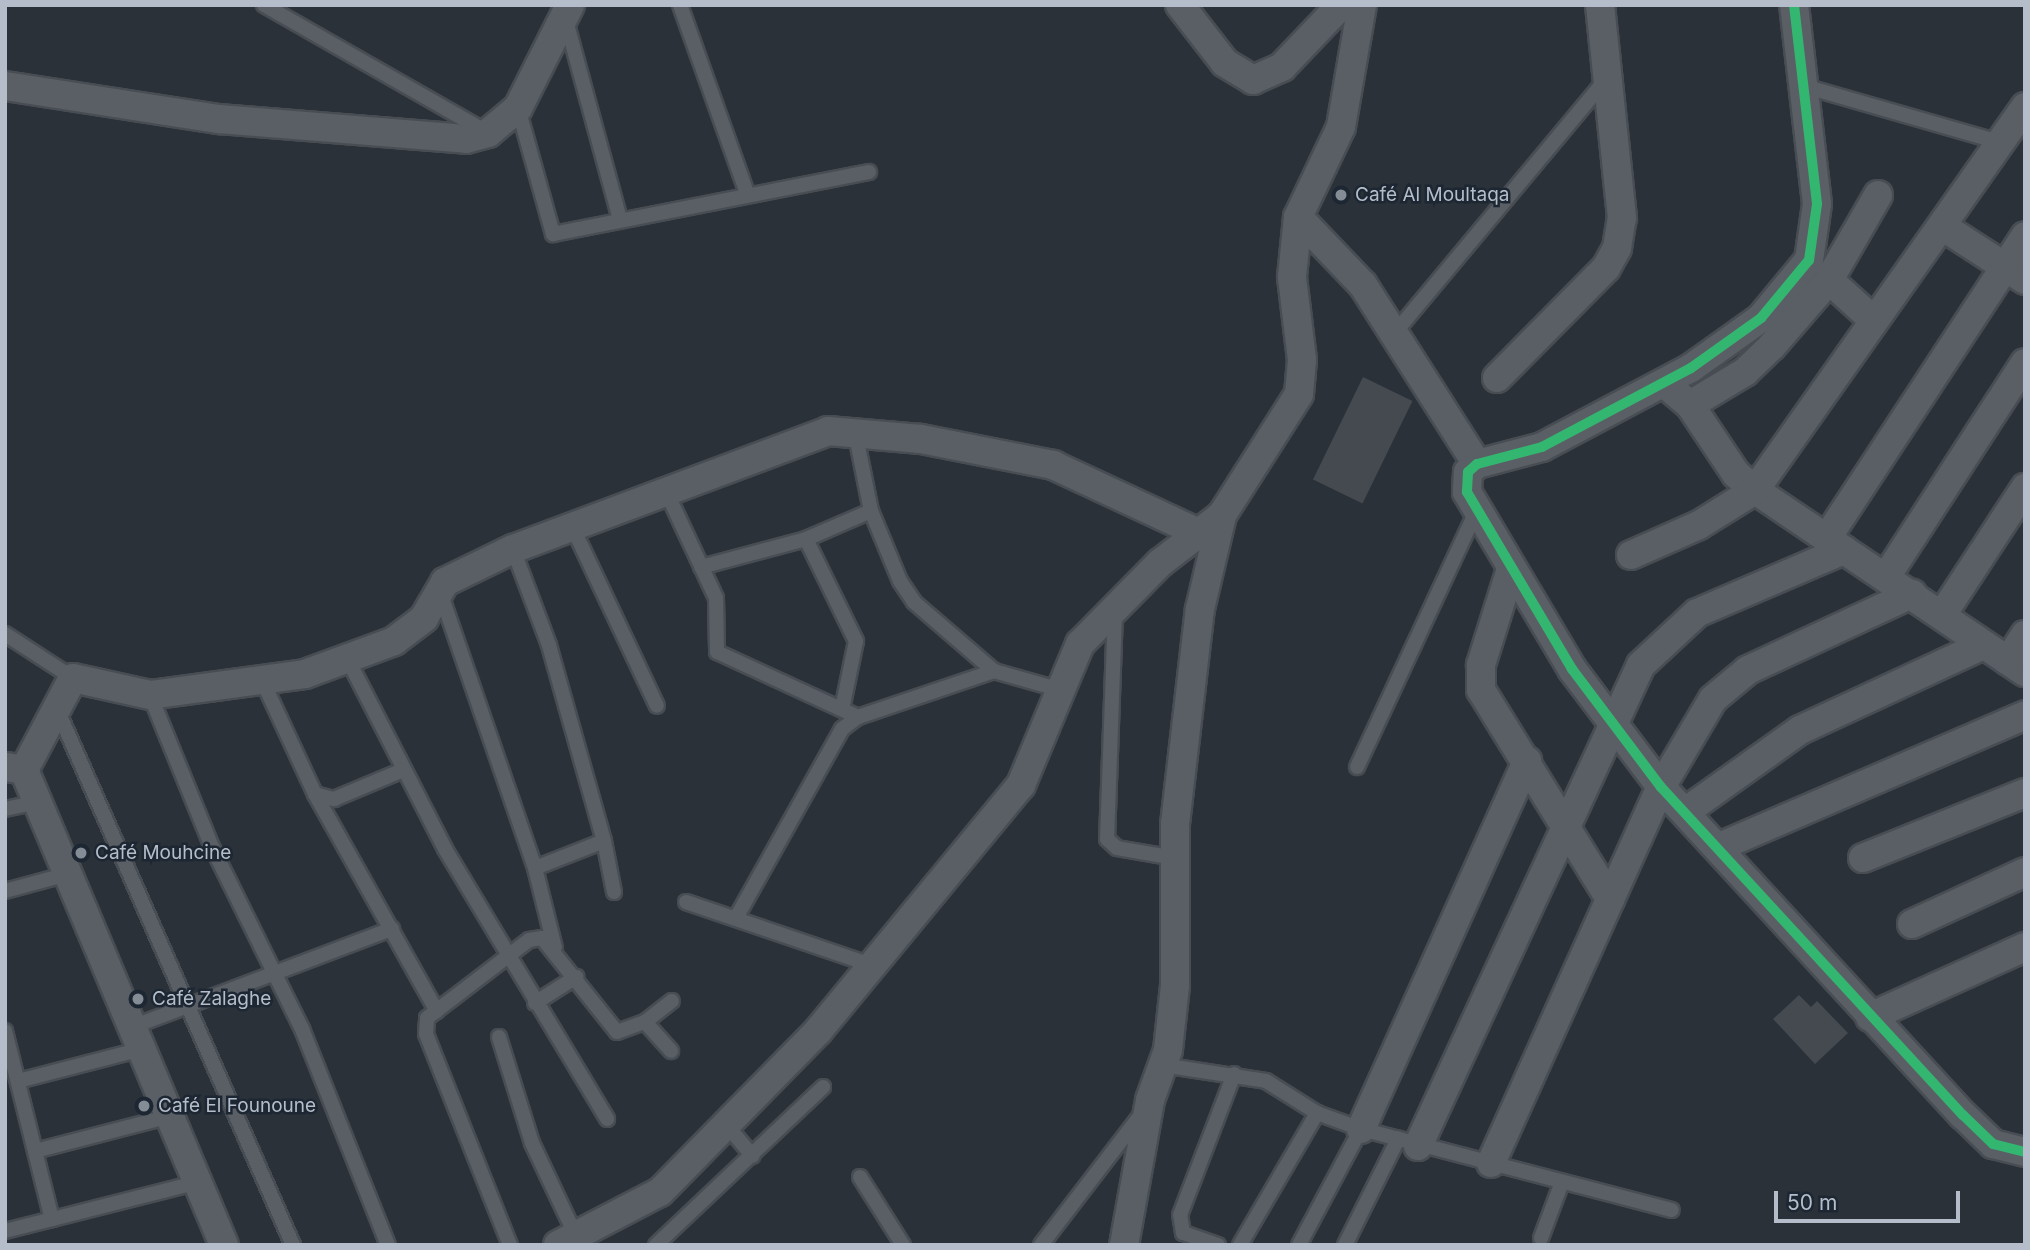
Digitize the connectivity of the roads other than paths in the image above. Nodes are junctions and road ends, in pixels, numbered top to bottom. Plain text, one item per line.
1 (264, 5) edge
2 (680, 5) edge
3 (1180, 5) edge
4 (1341, 5) edge
5 (1362, 5) edge
6 (1600, 5) edge
7 (1794, 5) edge
8 (568, 11) edge
9 (1610, 74) junction
10 (5, 86) edge
11 (1807, 87) junction
12 (2025, 107) edge
13 (518, 108) junction
14 (488, 133) junction
15 (1999, 142) junction
16 (869, 172) dead end
17 (747, 193) junction
18 (1878, 195) dead end
19 (1298, 217) junction
20 (620, 219) junction
21 (1945, 228) junction
22 (2025, 236) edge
23 (2014, 272) edge
24 (1829, 280) junction
25 (1872, 319) junction
26 (1393, 335) junction
27 (2025, 363) edge
28 (1497, 377) dead end
29 (1665, 384) junction
30 (1690, 405) junction
31 (855, 431) junction
32 (1477, 464) junction
33 (2025, 488) edge
34 (665, 489) junction
35 (1755, 490) junction
36 (1477, 510) junction
37 (871, 511) junction
38 (1222, 515) junction
39 (571, 524) junction
40 (1197, 532) junction
41 (806, 539) junction
42 (1836, 544) junction
43 (513, 549) junction
44 (1631, 555) dead end
45 (701, 567) junction
46 (1511, 569) junction
47 (1886, 577) junction
48 (439, 591) junction
49 (1912, 594) junction
50 (1115, 610) junction
51 (1941, 615) junction
52 (5, 634) edge
53 (2025, 635) edge
54 (1983, 645) junction
55 (348, 658) junction
56 (2016, 666) edge
57 (994, 671) junction
58 (73, 678) junction
59 (263, 682) junction
60 (1057, 689) junction
61 (150, 695) junction
62 (657, 706) dead end
63 (57, 709) junction
64 (842, 709) junction
65 (2025, 715) edge
66 (858, 717) junction
67 (1609, 723) junction
68 (1527, 761) junction
69 (1357, 767) dead end
70 (15, 768) edge
71 (403, 770) junction
72 (1661, 787) junction
73 (2025, 793) edge
74 (315, 794) junction
75 (38, 802) junction
76 (5, 809) edge
77 (1685, 812) junction
78 (1567, 827) junction
79 (604, 841) junction
80 (1719, 848) junction
81 (1175, 858) junction
82 (1863, 858) dead end
83 (535, 867) junction
84 (2025, 872) edge
85 (68, 874) junction
86 (5, 891) edge
87 (614, 892) dead end
88 (1610, 899) junction
89 (686, 901) dead end
90 (736, 918) junction
91 (1912, 924) dead end
92 (392, 929) junction
93 (2025, 947) edge
94 (555, 948) junction
95 (506, 957) junction
96 (874, 966) junction
97 (276, 974) junction
98 (576, 977) junction
99 (671, 1001) dead end
100 (535, 1003) junction
101 (190, 1006) junction
102 (437, 1011) junction
103 (1870, 1017) junction
104 (645, 1022) junction
105 (5, 1031) edge
106 (499, 1037) dead end
107 (137, 1038) junction
108 (671, 1051) dead end
109 (1162, 1065) junction
110 (1234, 1074) junction
111 (18, 1082) junction
112 (823, 1087) dead end
113 (1150, 1100) junction
114 (1317, 1112) junction
115 (170, 1116) junction
116 (607, 1119) dead end
117 (730, 1129) junction
118 (1361, 1129) junction
119 (1408, 1143) junction
120 (35, 1151) junction
121 (2025, 1152) edge
122 (753, 1156) junction
123 (1491, 1163) junction
124 (860, 1177) dead end
125 (198, 1182) junction
126 (1562, 1182) junction
127 (1672, 1210) dead end
128 (52, 1219) junction
129 (5, 1231) edge
130 (1541, 1238) dead end
131 (567, 1241) edge
132 (224, 1245) edge
133 (293, 1245) edge
134 (388, 1245) edge
135 (510, 1245) edge
136 (656, 1245) edge
137 (903, 1245) edge
138 (1041, 1245) edge
139 (1124, 1245) edge
140 (1218, 1245) edge
141 (1240, 1245) edge
142 (1299, 1245) edge
143 (1345, 1245) edge

1 - 14 lane
2 - 17 lane
3 - 4 street
5 - 19 street
6 - 9 street
7 - 11 street
8 - 13 street
8 - 20 lane
9 - 26 lane
9 - 28 street
10 - 14 street
11 - 15 lane
11 - 29 street
12 - 15 street
13 - 14 street
13 - 20 lane
15 - 21 street
16 - 17 lane
17 - 20 lane
18 - 24 street
19 - 26 street
19 - 38 street
21 - 23 street
21 - 25 street
22 - 23 street
23 - 42 street
24 - 25 street
24 - 30 street
25 - 35 street
26 - 32 street
27 - 47 street
29 - 30 street
29 - 32 street
30 - 35 street
31 - 34 street
31 - 37 lane
31 - 40 street
32 - 36 street
33 - 51 street
34 - 39 street
34 - 45 lane
35 - 42 street
35 - 44 street
36 - 46 street
36 - 69 lane
37 - 41 lane
37 - 57 lane
38 - 40 street
38 - 81 street
39 - 43 street
39 - 62 lane
40 - 50 street
41 - 45 lane
41 - 64 lane
42 - 47 street
42 - 67 street
43 - 48 street
43 - 79 lane
45 - 64 lane
46 - 67 street
46 - 68 street
47 - 49 street
48 - 55 street
48 - 83 lane
49 - 51 street
49 - 72 street
50 - 60 street
50 - 81 lane
51 - 54 street
52 - 58 lane
53 - 56 street
54 - 56 street
54 - 77 street
55 - 59 street
55 - 71 lane
57 - 60 lane
57 - 66 lane
58 - 61 street
58 - 63 street
59 - 61 street
59 - 74 lane
60 - 96 street
61 - 97 lane
63 - 70 street
63 - 101 lane
64 - 66 lane
65 - 80 street
66 - 90 lane
67 - 72 street
67 - 78 street
68 - 78 street
68 - 118 street
70 - 75 street
71 - 74 lane
71 - 95 lane
72 - 77 street
72 - 88 street
73 - 82 street
74 - 92 lane
75 - 76 lane
75 - 85 street
77 - 80 street
78 - 88 street
78 - 119 street
79 - 83 lane
79 - 87 lane
80 - 103 street
81 - 109 street
83 - 94 lane
84 - 91 street
85 - 86 lane
85 - 107 street
88 - 123 street
89 - 90 lane
90 - 96 lane
92 - 97 lane
92 - 102 lane
93 - 103 street
94 - 95 lane
94 - 98 lane
95 - 100 lane
95 - 102 lane
96 - 117 street
97 - 101 lane
97 - 134 lane
98 - 100 lane
98 - 104 lane
99 - 104 lane
100 - 116 lane
101 - 107 lane
101 - 133 lane
102 - 135 lane
103 - 121 street
104 - 108 lane
105 - 111 lane
106 - 131 lane
107 - 111 lane
107 - 115 street
109 - 110 lane
109 - 113 street
110 - 114 lane
110 - 140 lane
111 - 120 lane
112 - 122 lane
113 - 138 lane
113 - 139 street
114 - 118 lane
114 - 141 lane
115 - 120 lane
115 - 125 street
117 - 122 lane
117 - 131 street
118 - 119 lane
118 - 142 lane
119 - 123 lane
119 - 143 lane
120 - 128 lane
122 - 136 lane
123 - 126 lane
124 - 137 lane
125 - 128 lane
125 - 132 street
126 - 127 lane
126 - 130 lane
128 - 129 lane

